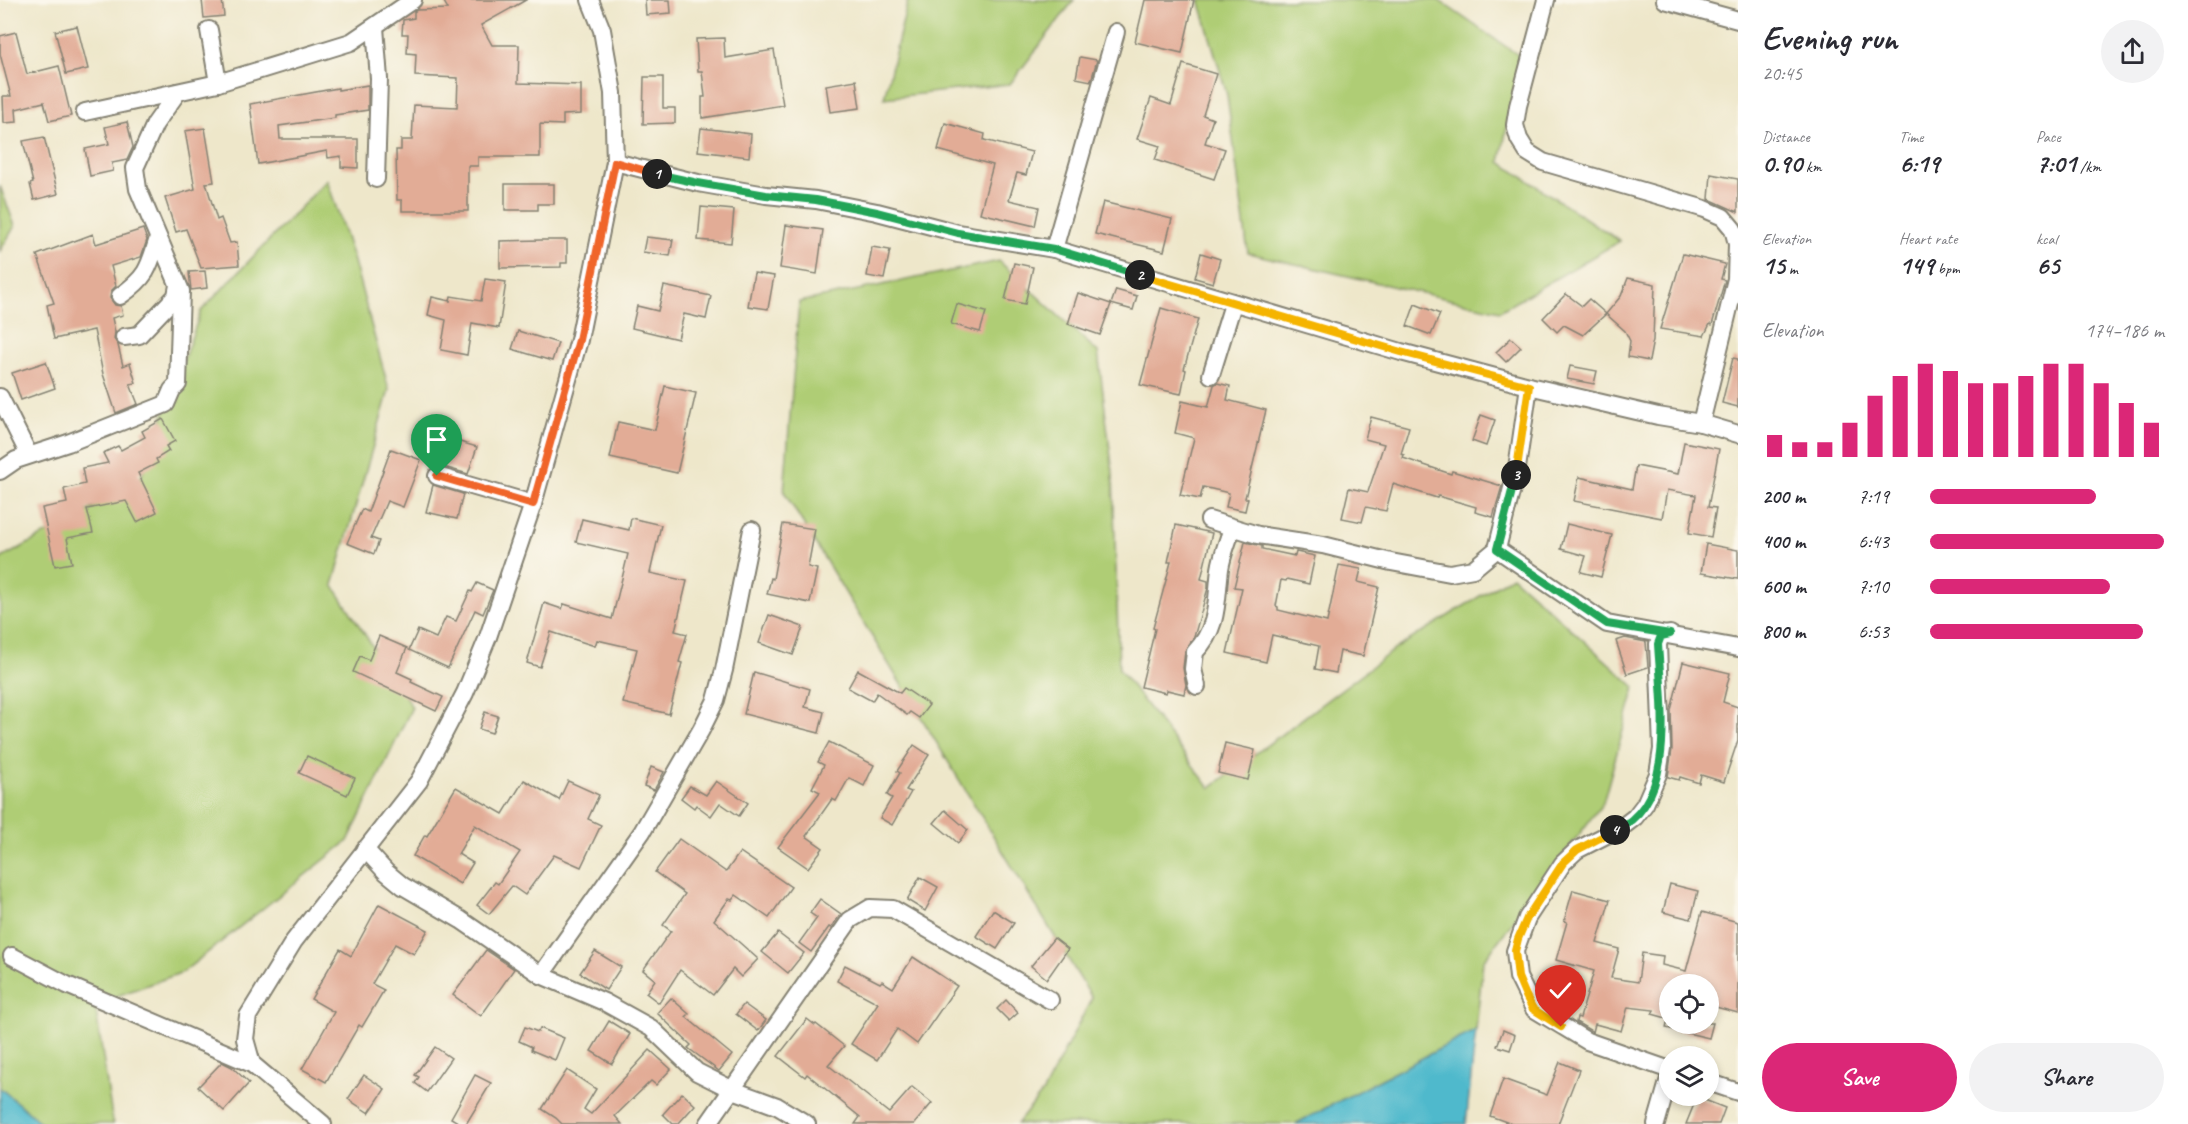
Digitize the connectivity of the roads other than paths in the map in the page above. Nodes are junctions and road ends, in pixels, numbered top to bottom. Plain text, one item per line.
1 (413, 0) edge
2 (590, 0) edge
3 (1546, 0) edge
4 (1665, 0) edge
5 (1738, 20) edge
6 (375, 27) junction
7 (209, 30) dead end
8 (1116, 32) dead end
9 (218, 83) junction
10 (177, 93) junction
11 (86, 112) dead end
12 (615, 162) junction
13 (375, 179) dead end
14 (158, 238) junction
15 (1054, 249) junction
16 (1737, 278) edge
17 (179, 284) junction
18 (120, 296) dead end
19 (1233, 304) junction
20 (124, 337) dead end
21 (1211, 375) dead end
22 (1529, 386) junction
23 (0, 397) edge
24 (1701, 423) junction
25 (1738, 434) edge
26 (29, 455) junction
27 (0, 471) edge
28 (437, 476) dead end
29 (533, 504) junction
30 (1209, 520) dead end
31 (1232, 528) junction
32 (752, 530) dead end
33 (1497, 549) junction
34 (1670, 634) junction
35 (1738, 648) edge
36 (1197, 686) dead end
37 (365, 849) junction
38 (12, 956) dead end
39 (542, 975) junction
40 (1050, 1000) dead end
41 (252, 1064) junction
42 (1659, 1066) edge
43 (1719, 1086) edge
44 (733, 1090) junction
45 (1738, 1092) edge
46 (1661, 1106) edge
47 (323, 1124) edge
48 (708, 1124) edge
49 (807, 1124) edge
50 (1656, 1124) edge

1 - 6 street
2 - 12 street
3 - 16 street
4 - 5 street
6 - 9 street
6 - 13 street
7 - 9 street
8 - 15 street
9 - 10 street
10 - 11 street
10 - 14 street
12 - 15 street
12 - 29 street
14 - 17 street
14 - 18 street
15 - 19 street
16 - 24 street
17 - 20 street
17 - 26 street
19 - 21 street
19 - 22 street
22 - 24 street
22 - 33 street
23 - 26 street
24 - 25 street
26 - 27 street
28 - 29 street
29 - 37 street
30 - 31 street
31 - 33 street
31 - 36 street
32 - 39 street
33 - 34 street
34 - 35 street
34 - 42 street
37 - 39 street
37 - 41 street
38 - 41 street
39 - 44 street
40 - 44 street
41 - 47 street
43 - 45 street
44 - 48 street
44 - 49 street
46 - 50 street

